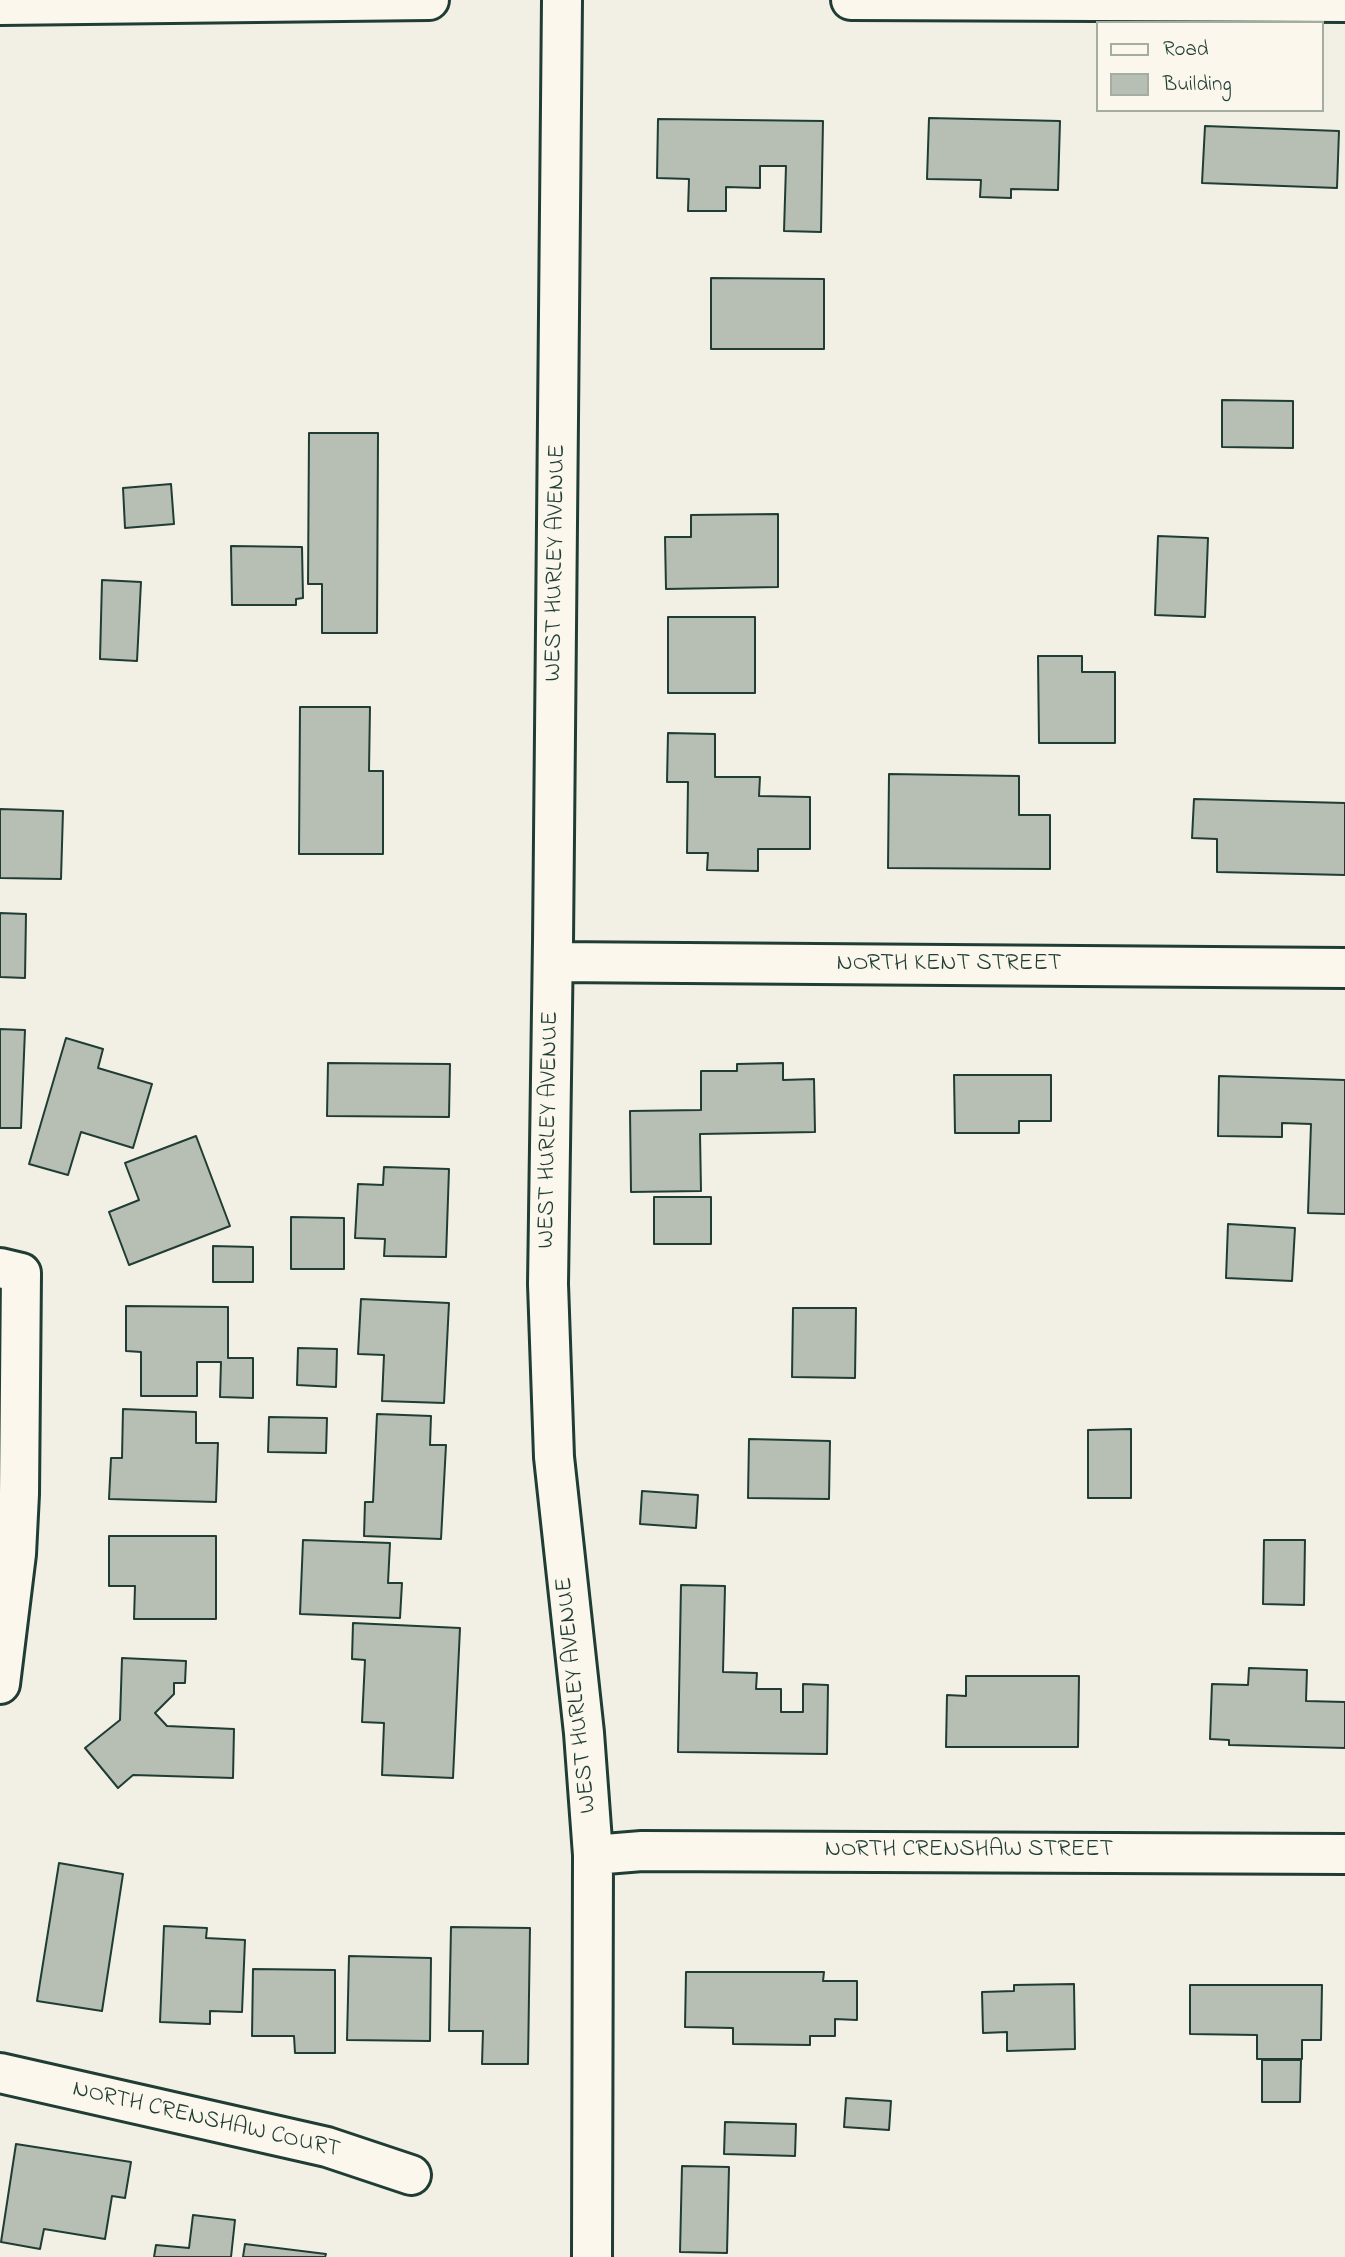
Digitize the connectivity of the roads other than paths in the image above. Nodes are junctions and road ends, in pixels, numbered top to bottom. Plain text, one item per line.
1 (429, 0) edge
2 (562, 0) edge
3 (851, 0) edge
4 (1345, 2) edge
5 (0, 5) edge
6 (553, 962) junction
7 (1345, 968) edge
8 (11, 1270) edge
9 (0, 1684) edge
10 (1345, 1854) edge
11 (593, 1855) junction
12 (0, 2073) edge
13 (411, 2175) dead end
14 (592, 2257) edge

1 - 5 street
2 - 6 street, WEST HURLEY AVENUE
3 - 4 street
6 - 7 street, NORTH KENT STREET
6 - 11 street, WEST HURLEY AVENUE
8 - 9 street
10 - 11 street, NORTH CRENSHAW STREET
11 - 14 street, WEST HURLEY AVENUE
12 - 13 street, NORTH CRENSHAW COURT

